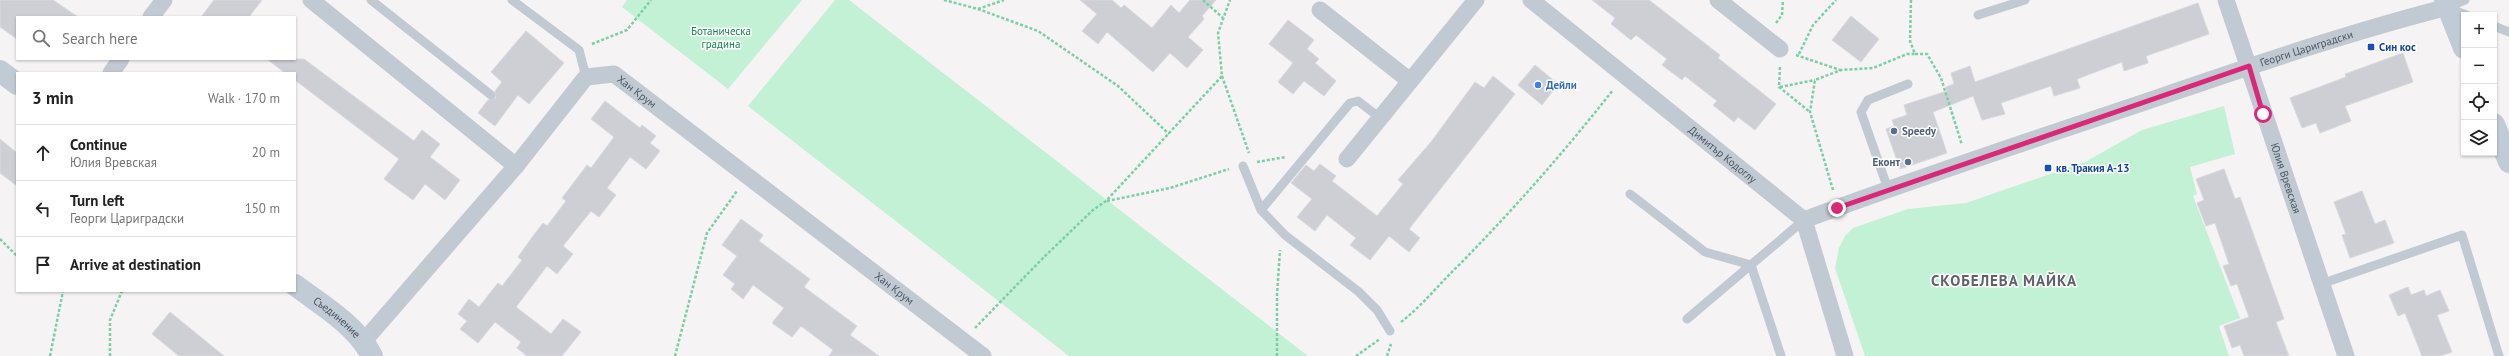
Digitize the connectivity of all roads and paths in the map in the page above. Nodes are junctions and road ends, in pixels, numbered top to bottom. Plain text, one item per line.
1 (164, 0) edge
2 (311, 0) edge
3 (371, 0) edge
4 (512, 0) edge
5 (651, 0) edge
6 (944, 0) edge
7 (1004, 0) edge
8 (1203, 0) edge
9 (1230, 0) edge
10 (1476, 0) edge
11 (1531, 0) edge
12 (1718, 0) edge
13 (1783, 0) edge
14 (1836, 0) edge
15 (1911, 0) edge
16 (2025, 0) edge
17 (2226, 0) edge
18 (2456, 6) edge
19 (978, 9) junction
20 (1320, 10) dead end
21 (1978, 15) dead end
22 (152, 16) edge
23 (1223, 18) junction
24 (2497, 27) edge
25 (2461, 32) edge
26 (2509, 32) edge
27 (1765, 38) junction
28 (1780, 49) junction
29 (579, 50) junction
30 (1915, 54) junction
31 (1798, 56) junction
32 (120, 60) edge
33 (2249, 66) junction
34 (1841, 70) junction
35 (0, 71) edge
36 (112, 72) edge
37 (1625, 75) junction
38 (1222, 76) junction
39 (586, 77) junction
40 (1814, 80) junction
41 (1410, 81) junction
42 (16, 83) edge
43 (1908, 84) dead end
44 (1779, 87) junction
45 (491, 95) dead end
46 (1810, 112) junction
47 (1380, 118) junction
48 (2497, 132) edge
49 (1169, 134) junction
50 (1304, 157) junction
51 (1981, 157) junction
52 (1347, 159) dead end
53 (2509, 162) edge
54 (1252, 164) junction
55 (516, 166) junction
56 (1243, 166) junction
57 (747, 176) junction
58 (1888, 189) junction
59 (1630, 194) dead end
60 (1106, 201) junction
61 (1837, 208) junction
62 (1261, 210) junction
63 (1804, 220) junction
64 (1285, 235) junction
65 (0, 240) edge
66 (16, 255) edge
67 (1751, 265) junction
68 (2321, 284) junction
69 (296, 287) edge
70 (63, 292) edge
71 (122, 292) edge
72 (1687, 319) dead end
73 (1390, 331) junction
74 (964, 341) junction
75 (368, 348) edge
76 (50, 356) edge
77 (110, 356) edge
78 (675, 356) edge
79 (983, 356) edge
80 (1277, 356) edge
81 (1356, 356) edge
82 (1780, 356) edge
83 (1845, 356) edge
84 (2346, 356) edge
85 (2498, 356) edge

1 - 22 street
2 - 55 street
3 - 45 lane
4 - 29 lane
5 - 29 path
6 - 19 path
7 - 19 path
8 - 23 path
9 - 23 path
10 - 41 street
11 - 37 street, Димитър Кодоглу
12 - 27 street
13 - 27 path
14 - 31 path
15 - 30 path
16 - 21 lane
17 - 33 street, Юлия Вревская
18 - 25 street
18 - 33 street, Георги Цариградски
19 - 49 path
20 - 41 street
23 - 38 path
24 - 26 lane
27 - 28 street
28 - 31 path
28 - 44 path
29 - 39 lane
30 - 34 path
30 - 51 path
31 - 34 path
32 - 36 street
33 - 51 street, Георги Цариградски
33 - 68 street, Юлия Вревская
34 - 40 path
35 - 42 street
37 - 63 street, Димитър Кодоглу
37 - 73 path
38 - 49 path
38 - 54 path
39 - 55 street
39 - 57 street, Хан Крум
40 - 44 path
40 - 46 path
41 - 47 street
43 - 58 lane
44 - 46 path
46 - 61 path
47 - 50 lane
47 - 52 street
48 - 53 street
49 - 60 path
50 - 54 path
50 - 62 lane
51 - 58 street, Георги Цариградски
54 - 56 path
55 - 75 street
56 - 60 path
56 - 62 lane
57 - 74 street, Хан Крум
57 - 78 path
58 - 61 street, Георги Цариградски
59 - 67 lane
60 - 74 path
61 - 63 street, Георги Цариградски
62 - 64 lane
63 - 67 lane
63 - 83 street
64 - 73 lane
64 - 80 path
65 - 66 path
67 - 72 lane
67 - 82 lane
68 - 84 street, Юлия Вревская
68 - 85 lane
69 - 75 street, Съединение
70 - 76 path
71 - 77 path
73 - 81 path
74 - 79 street, Хан Крум

